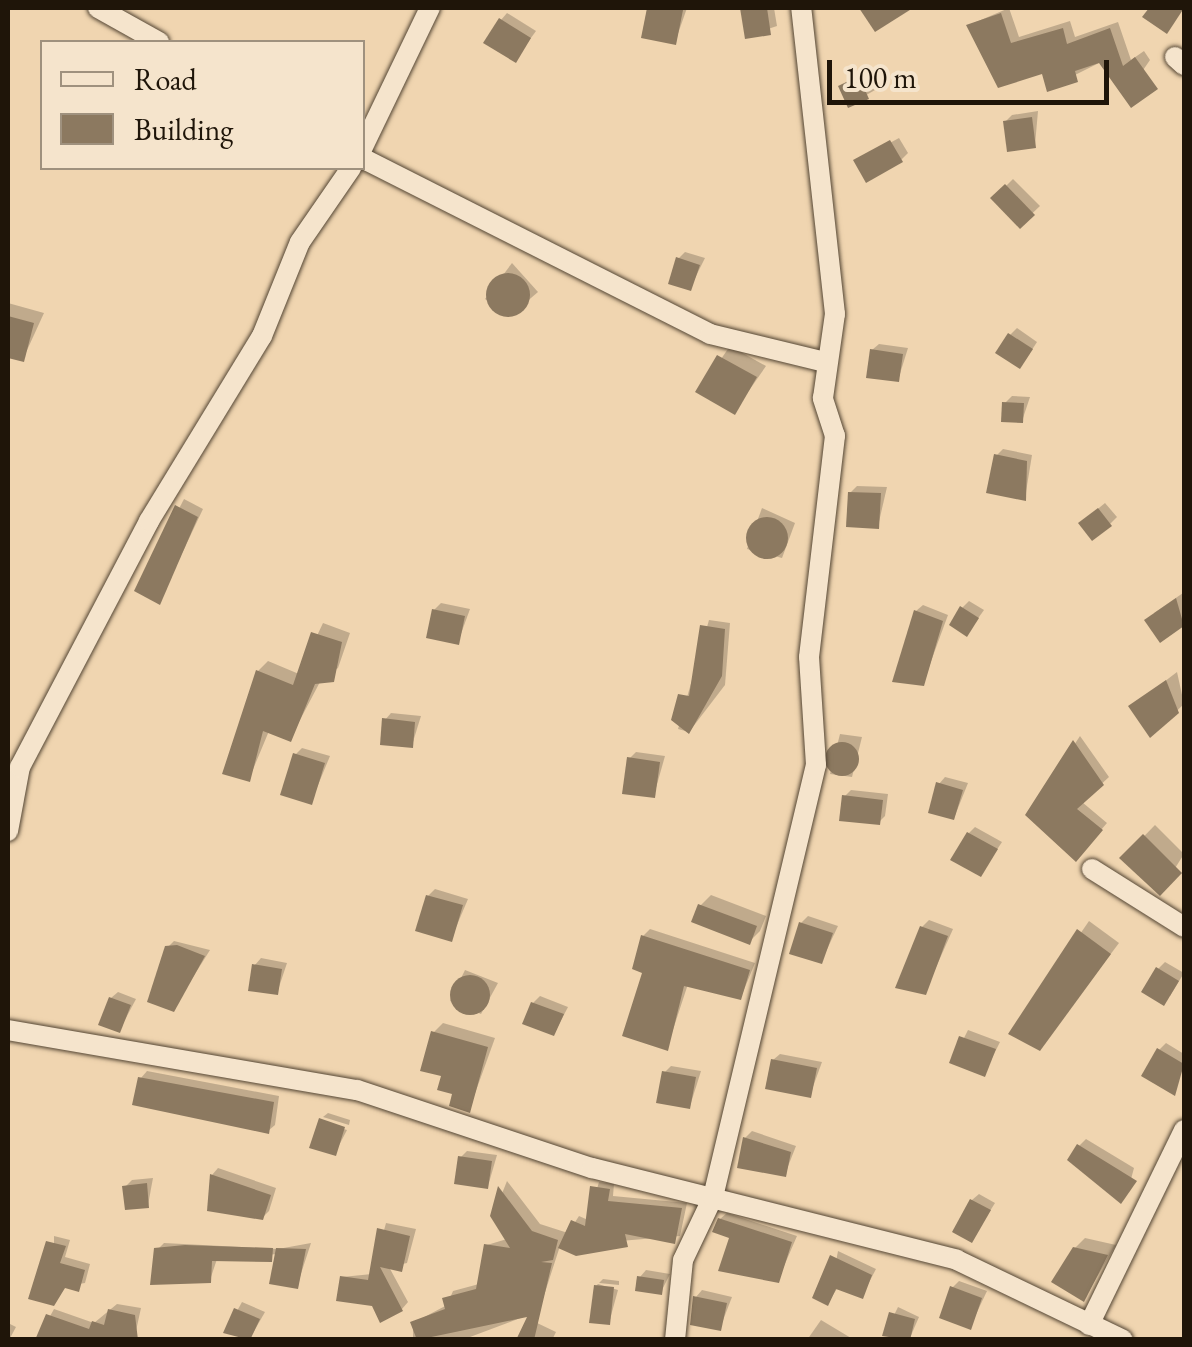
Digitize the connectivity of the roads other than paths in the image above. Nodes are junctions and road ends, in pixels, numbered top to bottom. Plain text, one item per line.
1 (98, 8) edge
2 (430, 8) edge
3 (801, 8) edge
4 (155, 40) edge
5 (365, 143) edge
6 (365, 160) edge
7 (350, 170) edge
8 (825, 362) junction
9 (8, 831) edge
10 (1092, 869) dead end
11 (1184, 926) edge
12 (8, 1030) edge
13 (1184, 1130) edge
14 (714, 1197) junction
15 (1089, 1325) junction
16 (675, 1340) edge
17 (1123, 1340) edge

1 - 4 street
2 - 5 street
3 - 8 street
6 - 8 street
7 - 9 street
8 - 14 street
10 - 11 street
12 - 14 street
13 - 15 street
14 - 15 street
14 - 16 street
15 - 17 street

